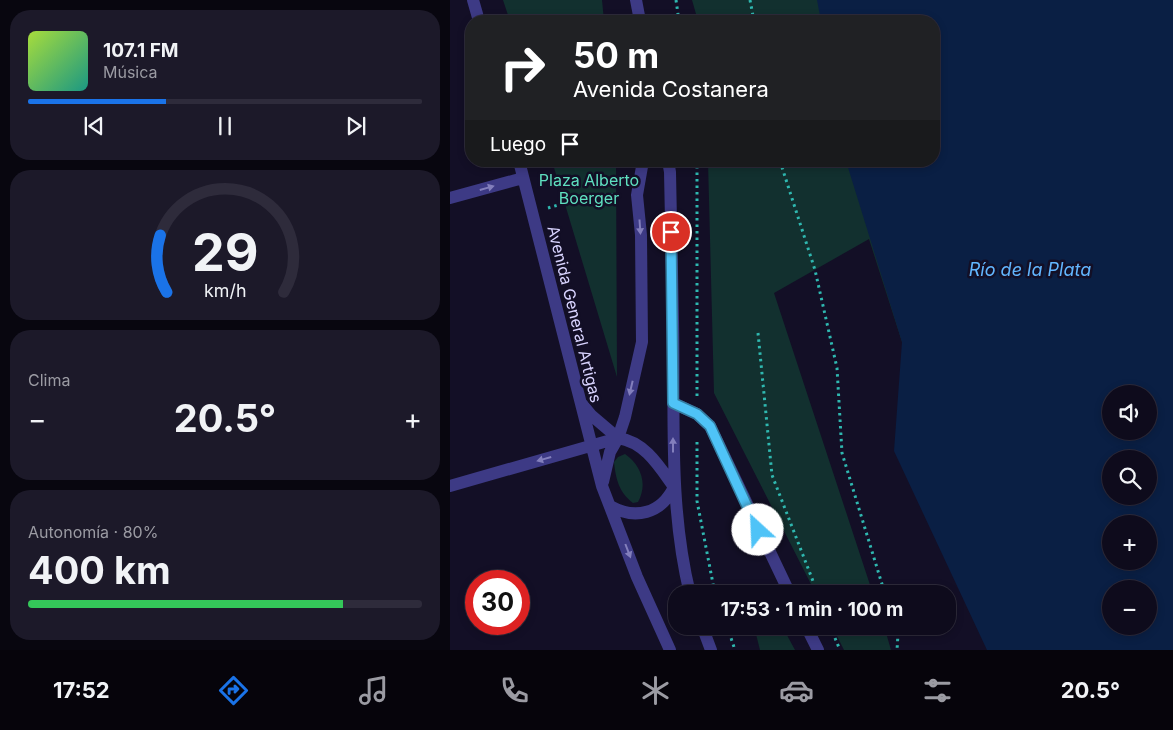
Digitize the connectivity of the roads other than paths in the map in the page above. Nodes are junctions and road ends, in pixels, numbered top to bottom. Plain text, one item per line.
1 (473, 0) edge
2 (636, 0) edge
3 (477, 15) edge
4 (639, 15) edge
5 (521, 167) edge
6 (642, 167) edge
7 (669, 167) edge
8 (524, 178) junction
9 (450, 198) edge
10 (580, 402) junction
11 (673, 403) junction
12 (618, 438) junction
13 (591, 446) junction
14 (450, 486) edge
15 (602, 486) junction
16 (674, 487) junction
17 (610, 506) junction
18 (688, 585) edge
19 (786, 585) edge
20 (705, 635) edge
21 (810, 635) edge
22 (670, 650) edge
23 (710, 650) edge
24 (818, 650) edge

1 - 3 street
2 - 4 street
5 - 8 street, Avenida General Artigas
6 -> 12 street
7 - 11 street
9 -> 8 street
8 - 10 street, Avenida General Artigas
10 - 12 street
10 - 13 street, Avenida General Artigas
16 -> 11 street
11 - 19 street
12 - 13 street
12 - 15 street
12 - 16 street
13 -> 14 street
13 - 15 street, Avenida General Artigas
15 - 17 street
16 - 17 street
16 - 18 street
17 -> 22 street
20 - 23 street
21 - 24 street

